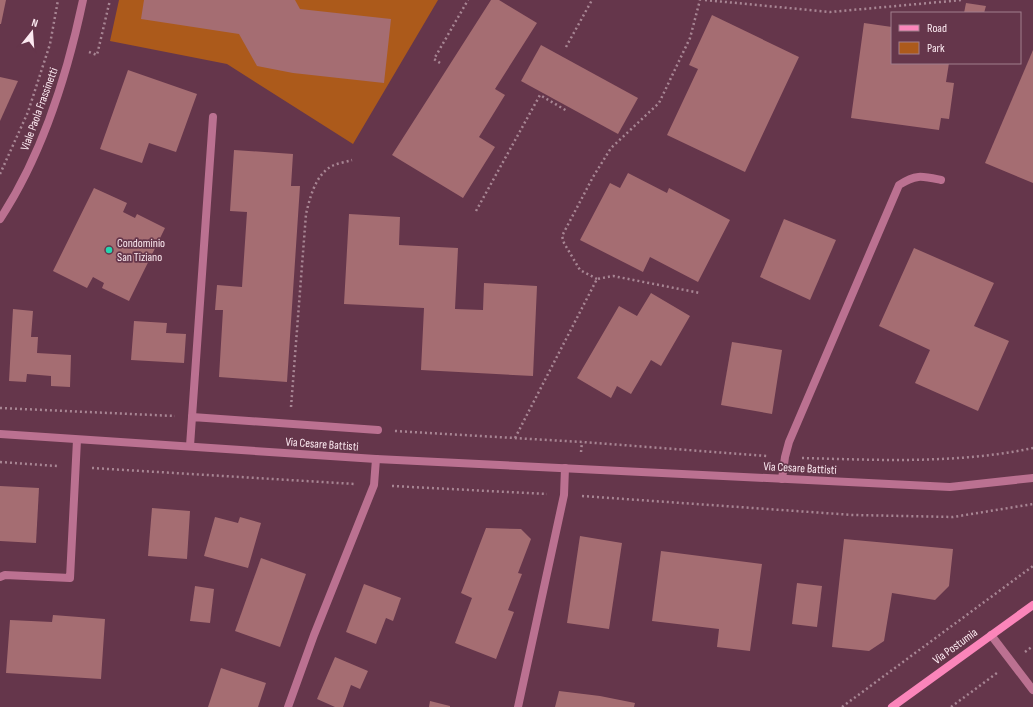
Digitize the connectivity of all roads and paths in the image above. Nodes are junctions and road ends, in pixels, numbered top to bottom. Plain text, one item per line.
1 (58, 0) edge
2 (83, 0) edge
3 (110, 0) edge
4 (468, 0) edge
5 (592, 0) edge
6 (700, 0) edge
7 (705, 0) edge
8 (962, 0) edge
9 (566, 47) dead end
10 (73, 48) junction
11 (440, 63) dead end
12 (567, 111) dead end
13 (213, 116) dead end
14 (352, 160) dead end
15 (0, 174) edge
16 (941, 180) dead end
17 (476, 212) dead end
18 (0, 219) edge
19 (597, 279) junction
20 (700, 293) dead end
21 (0, 408) edge
22 (192, 417) junction
23 (290, 424) junction
24 (378, 430) joint
25 (0, 434) edge
26 (515, 438) junction
27 (77, 440) junction
28 (190, 446) junction
29 (1033, 448) edge
30 (785, 457) junction
31 (376, 459) junction
32 (0, 462) edge
33 (76, 467) junction
34 (565, 468) junction
35 (1033, 478) edge
36 (782, 479) junction
37 (374, 485) junction
38 (564, 495) junction
39 (1033, 504) edge
40 (1033, 566) edge
41 (0, 577) edge
42 (1033, 605) edge
43 (991, 635) junction
44 (1033, 646) edge
45 (1012, 662) junction
46 (1033, 690) edge
47 (288, 707) edge
48 (518, 707) edge
49 (842, 707) edge
50 (892, 707) edge
51 (951, 707) edge

1 - 15 path
2 - 10 street, Viale Paola Frassinetti
3 - 10 path
4 - 11 path
5 - 9 path
6 - 19 path
7 - 8 path
10 - 18 street, Viale Paola Frassinetti
12 - 17 path
13 - 22 street
14 - 23 path
16 - 30 street
19 - 20 path
19 - 26 path
21 - 22 path
22 - 23 street
22 - 28 street
23 - 24 street
24 - 26 path
25 - 27 street, Via Cesare Battisti
26 - 30 path
27 - 28 street, Via Cesare Battisti
27 - 33 street
28 - 31 street, Via Cesare Battisti
29 - 30 path
30 - 36 street
31 - 34 street, Via Cesare Battisti
31 - 37 street
32 - 33 path
33 - 37 path
33 - 41 street
34 - 36 street, Via Cesare Battisti
34 - 38 street
35 - 36 street, Via Cesare Battisti
37 - 38 path
37 - 47 street
38 - 39 path
38 - 48 street
40 - 49 path
42 - 43 main road, Via Postumia
43 - 45 street
43 - 50 main road, Via Postumia
44 - 45 path
45 - 46 street
45 - 51 path

